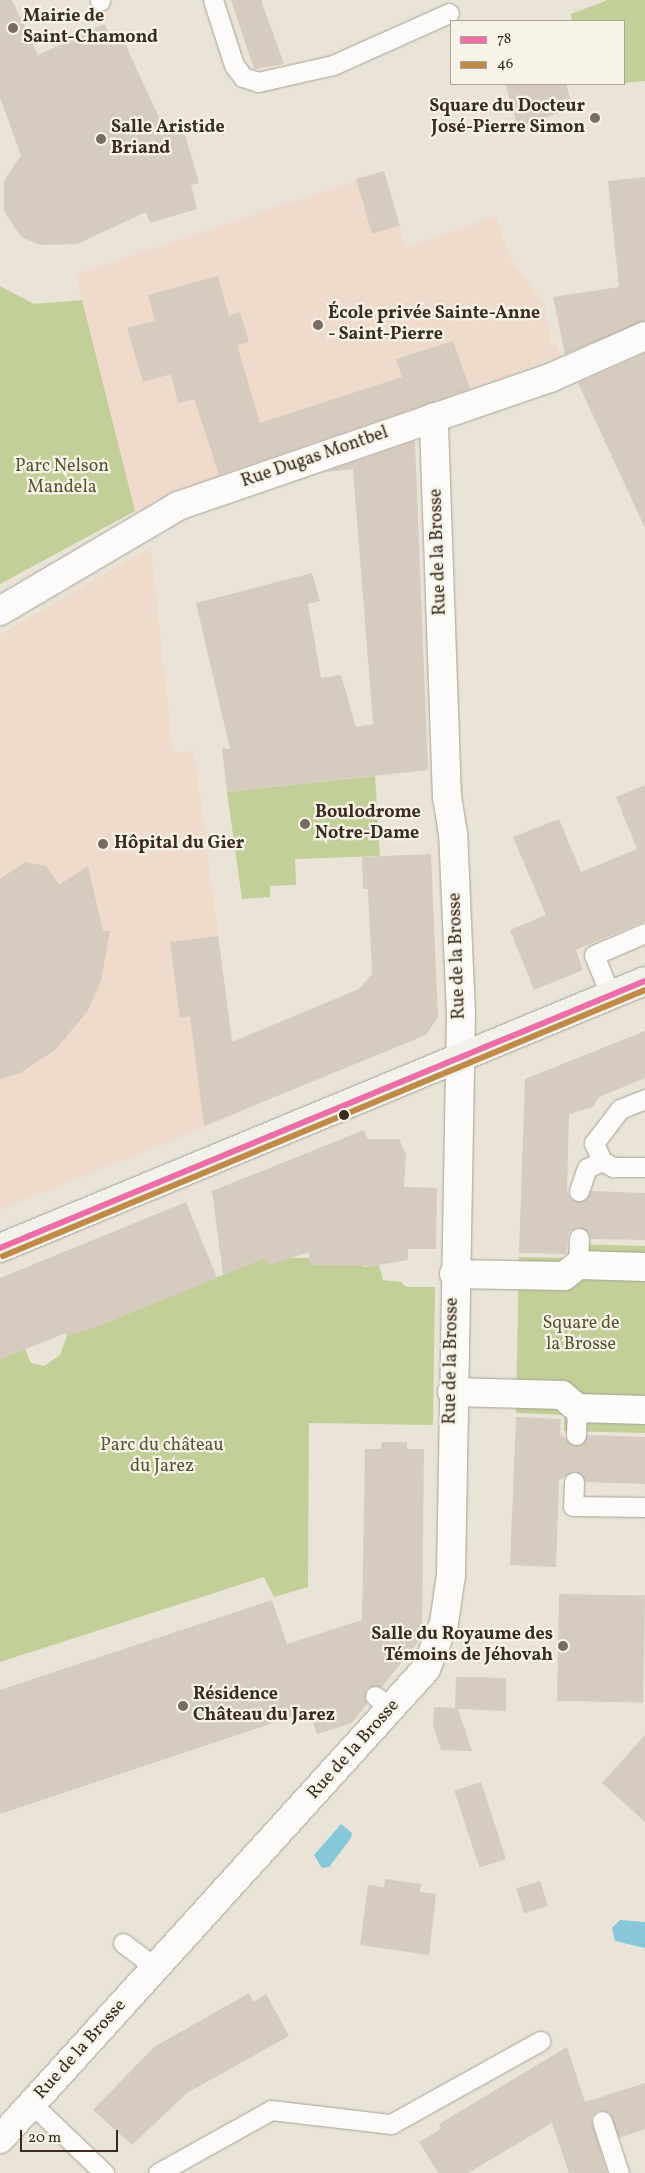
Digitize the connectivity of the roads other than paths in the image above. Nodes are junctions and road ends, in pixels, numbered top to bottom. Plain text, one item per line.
1 (213, 0) edge
2 (449, 13) dead end
3 (645, 336) edge
4 (434, 417) junction
5 (0, 611) edge
6 (645, 933) edge
7 (645, 981) edge
8 (610, 996) junction
9 (460, 1058) junction
10 (645, 1099) edge
11 (602, 1162) junction
12 (645, 1167) edge
13 (579, 1191) dead end
14 (0, 1248) edge
15 (645, 1266) edge
16 (454, 1274) junction
17 (452, 1392) junction
18 (577, 1408) junction
19 (645, 1410) edge
20 (576, 1435) dead end
21 (574, 1482) dead end
22 (645, 1507) edge
23 (123, 1943) dead end
24 (156, 1968) junction
25 (540, 2041) dead end
26 (32, 2104) junction
27 (602, 2121) dead end
28 (0, 2139) edge
29 (104, 2173) edge
30 (158, 2173) edge
31 (619, 2173) edge

1 - 2 lane
3 - 4 street, Rue Dugas Montbel
4 - 5 street, Rue Dugas Montbel
4 - 9 street, Rue de la Brosse
6 - 8 lane
7 - 8 main road
8 - 9 main road
9 - 14 main road
9 - 16 street, Rue de la Brosse
10 - 11 lane
11 - 12 lane
11 - 13 lane
15 - 16 street
16 - 17 street, Rue de la Brosse
17 - 18 street
17 - 24 street, Rue de la Brosse
18 - 19 street
18 - 20 lane
21 - 22 lane
23 - 24 lane
24 - 26 street, Rue de la Brosse
25 - 30 lane
26 - 28 street, Rue de la Brosse
26 - 29 lane
27 - 31 lane

